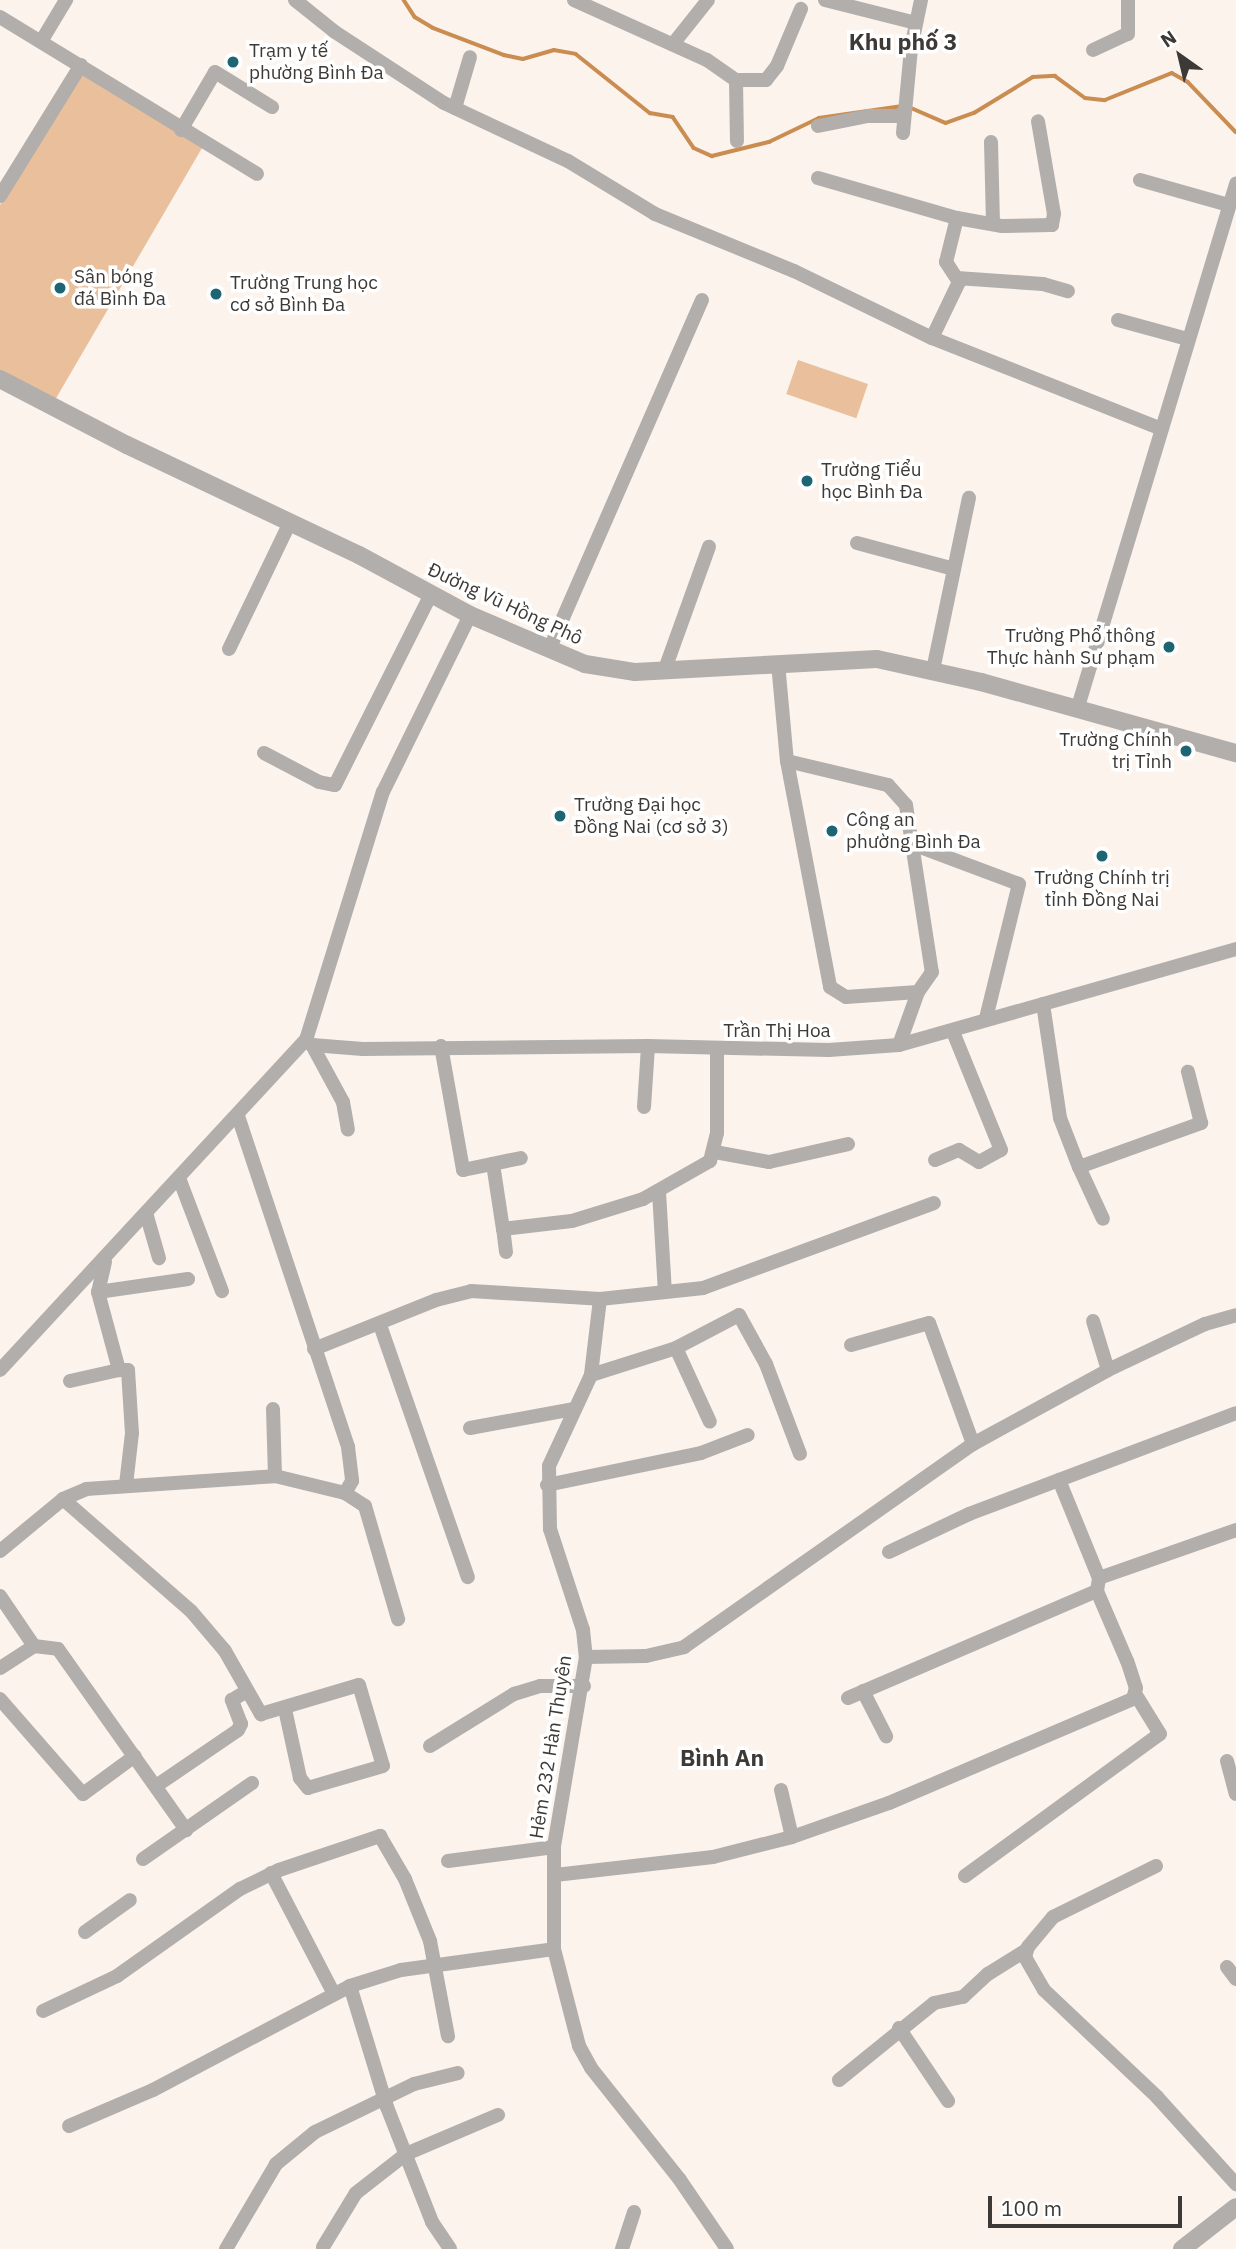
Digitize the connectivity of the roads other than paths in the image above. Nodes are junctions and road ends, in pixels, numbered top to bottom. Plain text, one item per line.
1 (66, 0) edge
2 (295, 0) edge
3 (574, 0) edge
4 (708, 0) edge
5 (825, 0) edge
6 (921, 0) edge
7 (1128, 0) edge
8 (606, 6) edge
9 (801, 9) dead end
10 (0, 17) edge
11 (916, 23) junction
12 (42, 40) junction
13 (673, 44) junction
14 (1093, 50) dead end
15 (470, 57) dead end
16 (81, 65) junction
17 (736, 80) junction
18 (272, 107) dead end
19 (455, 108) junction
20 (903, 116) junction
21 (1038, 121) dead end
22 (818, 127) dead end
23 (181, 130) junction
24 (903, 133) dead end
25 (737, 141) dead end
26 (991, 142) dead end
27 (257, 174) dead end
28 (818, 178) dead end
29 (1140, 180) dead end
30 (1236, 184) edge
31 (0, 196) edge
32 (1229, 205) junction
33 (957, 218) junction
34 (993, 224) junction
35 (957, 278) junction
36 (1068, 291) dead end
37 (702, 300) dead end
38 (1118, 320) dead end
39 (932, 338) junction
40 (1187, 339) junction
41 (0, 379) edge
42 (1162, 429) junction
43 (969, 498) dead end
44 (290, 522) junction
45 (857, 543) dead end
46 (709, 547) dead end
47 (954, 569) junction
48 (431, 594) junction
49 (470, 615) junction
50 (229, 649) dead end
51 (549, 650) junction
52 (778, 663) junction
53 (665, 669) junction
54 (933, 670) junction
55 (1077, 710) junction
56 (264, 753) dead end
57 (1236, 753) edge
58 (786, 761) junction
59 (912, 844) junction
60 (1236, 949) edge
61 (918, 992) junction
62 (1043, 1004) junction
63 (986, 1018) junction
64 (953, 1032) junction
65 (309, 1043) junction
66 (899, 1045) junction
67 (441, 1046) junction
68 (648, 1046) junction
69 (717, 1051) junction
70 (1188, 1072) dead end
71 (644, 1107) dead end
72 (238, 1116) junction
73 (348, 1130) dead end
74 (848, 1144) dead end
75 (715, 1152) junction
76 (521, 1158) dead end
77 (935, 1160) dead end
78 (493, 1164) junction
79 (1079, 1167) junction
80 (179, 1178) junction
81 (659, 1192) junction
82 (934, 1203) dead end
83 (146, 1213) junction
84 (1103, 1219) dead end
85 (503, 1229) junction
86 (506, 1252) dead end
87 (159, 1258) dead end
88 (105, 1261) junction
89 (188, 1279) dead end
90 (222, 1291) dead end
91 (98, 1292) junction
92 (665, 1292) junction
93 (600, 1299) junction
94 (1236, 1315) edge
95 (1093, 1321) dead end
96 (380, 1325) junction
97 (851, 1345) dead end
98 (676, 1348) junction
99 (314, 1349) junction
100 (0, 1370) edge
101 (118, 1370) junction
102 (1108, 1370) junction
103 (592, 1375) junction
104 (69, 1381) dead end
105 (273, 1409) dead end
106 (574, 1409) junction
107 (1236, 1413) edge
108 (710, 1422) dead end
109 (470, 1428) dead end
110 (748, 1435) dead end
111 (973, 1444) junction
112 (800, 1454) dead end
113 (275, 1476) junction
114 (1059, 1480) junction
115 (126, 1485) junction
116 (548, 1485) junction
117 (345, 1493) junction
118 (63, 1499) junction
119 (1236, 1530) edge
120 (0, 1550) edge
121 (889, 1552) dead end
122 (468, 1577) dead end
123 (1098, 1585) junction
124 (0, 1596) edge
125 (398, 1619) dead end
126 (34, 1646) junction
127 (586, 1657) junction
128 (0, 1668) edge
129 (584, 1686) junction
130 (863, 1690) junction
131 (247, 1691) junction
132 (1136, 1695) junction
133 (848, 1698) dead end
134 (0, 1699) edge
135 (285, 1709) junction
136 (886, 1736) dead end
137 (430, 1746) dead end
138 (135, 1756) junction
139 (1227, 1761) dead end
140 (252, 1783) dead end
141 (156, 1786) junction
142 (781, 1790) dead end
143 (1236, 1794) edge
144 (186, 1830) junction
145 (792, 1837) junction
146 (554, 1847) junction
147 (143, 1859) dead end
148 (448, 1861) dead end
149 (1156, 1866) dead end
150 (271, 1873) junction
151 (555, 1875) junction
152 (965, 1876) dead end
153 (130, 1899) dead end
154 (85, 1932) dead end
155 (554, 1949) junction
156 (1025, 1951) junction
157 (437, 1966) junction
158 (350, 1986) junction
159 (334, 1994) junction
160 (43, 2011) dead end
161 (899, 2028) junction
162 (448, 2036) dead end
163 (458, 2073) dead end
164 (839, 2080) dead end
165 (384, 2096) junction
166 (948, 2101) dead end
167 (498, 2115) dead end
168 (69, 2126) dead end
169 (406, 2154) junction
170 (1236, 2184) edge
171 (1236, 2207) edge
172 (634, 2212) dead end
173 (323, 2247) dead end
174 (226, 2249) edge
175 (450, 2249) edge
176 (622, 2249) edge
177 (727, 2249) edge
178 (1182, 2249) edge

1 - 12 street
2 - 19 street
3 - 8 street
4 - 13 street
5 - 11 street
6 - 11 street
7 - 14 street
8 - 13 street
9 - 17 street
10 - 12 street
11 - 20 street
12 - 16 street
13 - 17 street
15 - 19 street
16 - 23 street
16 - 31 street
17 - 25 street
18 - 23 street
19 - 39 street
20 - 22 street
20 - 24 street
21 - 34 street
23 - 27 street
26 - 34 street
28 - 33 street
29 - 32 street
30 - 32 street
32 - 40 street
33 - 34 street
33 - 35 street
35 - 36 street
35 - 39 street
37 - 51 street
38 - 40 street
39 - 42 street
40 - 42 street
41 - 44 street, Đường Vũ Hồng Phô
42 - 55 street
43 - 47 street
44 - 48 street, Đường Vũ Hồng Phô
44 - 50 street
45 - 47 street
46 - 53 street
47 - 54 street
48 - 49 street, Đường Vũ Hồng Phô
48 - 56 street
49 - 51 street, Đường Vũ Hồng Phô
49 - 65 street
51 - 53 street, Đường Vũ Hồng Phô
52 - 53 street, Đường Vũ Hồng Phô
52 - 54 street, Đường Vũ Hồng Phô
52 - 58 street
54 - 55 street, Đường Vũ Hồng Phô
55 - 57 street, Đường Vũ Hồng Phô
58 - 59 street
58 - 61 street
59 - 61 street
59 - 63 street
60 - 62 street, Trần Thị Hoa
61 - 66 street
62 - 63 street, Trần Thị Hoa
62 - 79 street
63 - 64 street, Trần Thị Hoa
64 - 66 street, Trần Thị Hoa
64 - 77 street
65 - 67 street, Trần Thị Hoa
65 - 72 street
65 - 73 street
66 - 69 street, Trần Thị Hoa
67 - 68 street, Trần Thị Hoa
67 - 78 street
68 - 69 street, Trần Thị Hoa
68 - 71 street
69 - 75 street
70 - 79 street
72 - 80 street
72 - 99 street
74 - 75 street
75 - 81 street
76 - 78 street
78 - 85 street
79 - 84 street
80 - 83 street
80 - 90 street
81 - 85 street
81 - 92 street
82 - 92 street
83 - 87 street
83 - 88 street
85 - 86 street
88 - 91 street
88 - 100 street
89 - 91 street
91 - 101 street
92 - 93 street
93 - 96 street
93 - 103 street, Hẻm 232 Hàn Thuyên
94 - 102 street
95 - 102 street
96 - 99 street
96 - 122 street
97 - 111 street
98 - 103 street
98 - 108 street
98 - 112 street
99 - 117 street
101 - 104 street
101 - 115 street
102 - 111 street
103 - 106 street, Hẻm 232 Hàn Thuyên
105 - 113 street
106 - 109 street
106 - 116 street, Hẻm 232 Hàn Thuyên
107 - 114 street
110 - 116 street
111 - 127 street
113 - 115 street
113 - 117 street
114 - 121 street
114 - 123 street
115 - 118 street
116 - 127 street, Hẻm 232 Hàn Thuyên
117 - 125 street
118 - 120 street
118 - 131 street
119 - 123 street
123 - 130 street
123 - 132 street
124 - 126 street
126 - 128 street
126 - 138 street
127 - 129 street, Hẻm 232 Hàn Thuyên
129 - 137 street
129 - 146 street, Hẻm 232 Hàn Thuyên
130 - 133 street
130 - 136 street
131 - 135 street
131 - 141 street
132 - 145 street
132 - 152 street
134 - 138 street
135 - 135 street
138 - 141 street
139 - 143 street
140 - 144 street
141 - 144 street
142 - 145 street
144 - 147 street
145 - 151 street
146 - 148 street
146 - 151 street, Hẻm 232 Hàn Thuyên
149 - 156 street
150 - 157 street
150 - 159 street
150 - 160 street
151 - 155 street, Hẻm 232 Hàn Thuyên
153 - 154 street
155 - 157 street
155 - 177 street, Hẻm 232 Hàn Thuyên
156 - 161 street
156 - 170 street
157 - 158 street
157 - 162 street
158 - 159 street
158 - 165 street
159 - 168 street
161 - 164 street
161 - 166 street
163 - 165 street
165 - 169 street
165 - 174 street
167 - 169 street
169 - 173 street
169 - 175 street
171 - 178 street
172 - 176 street

